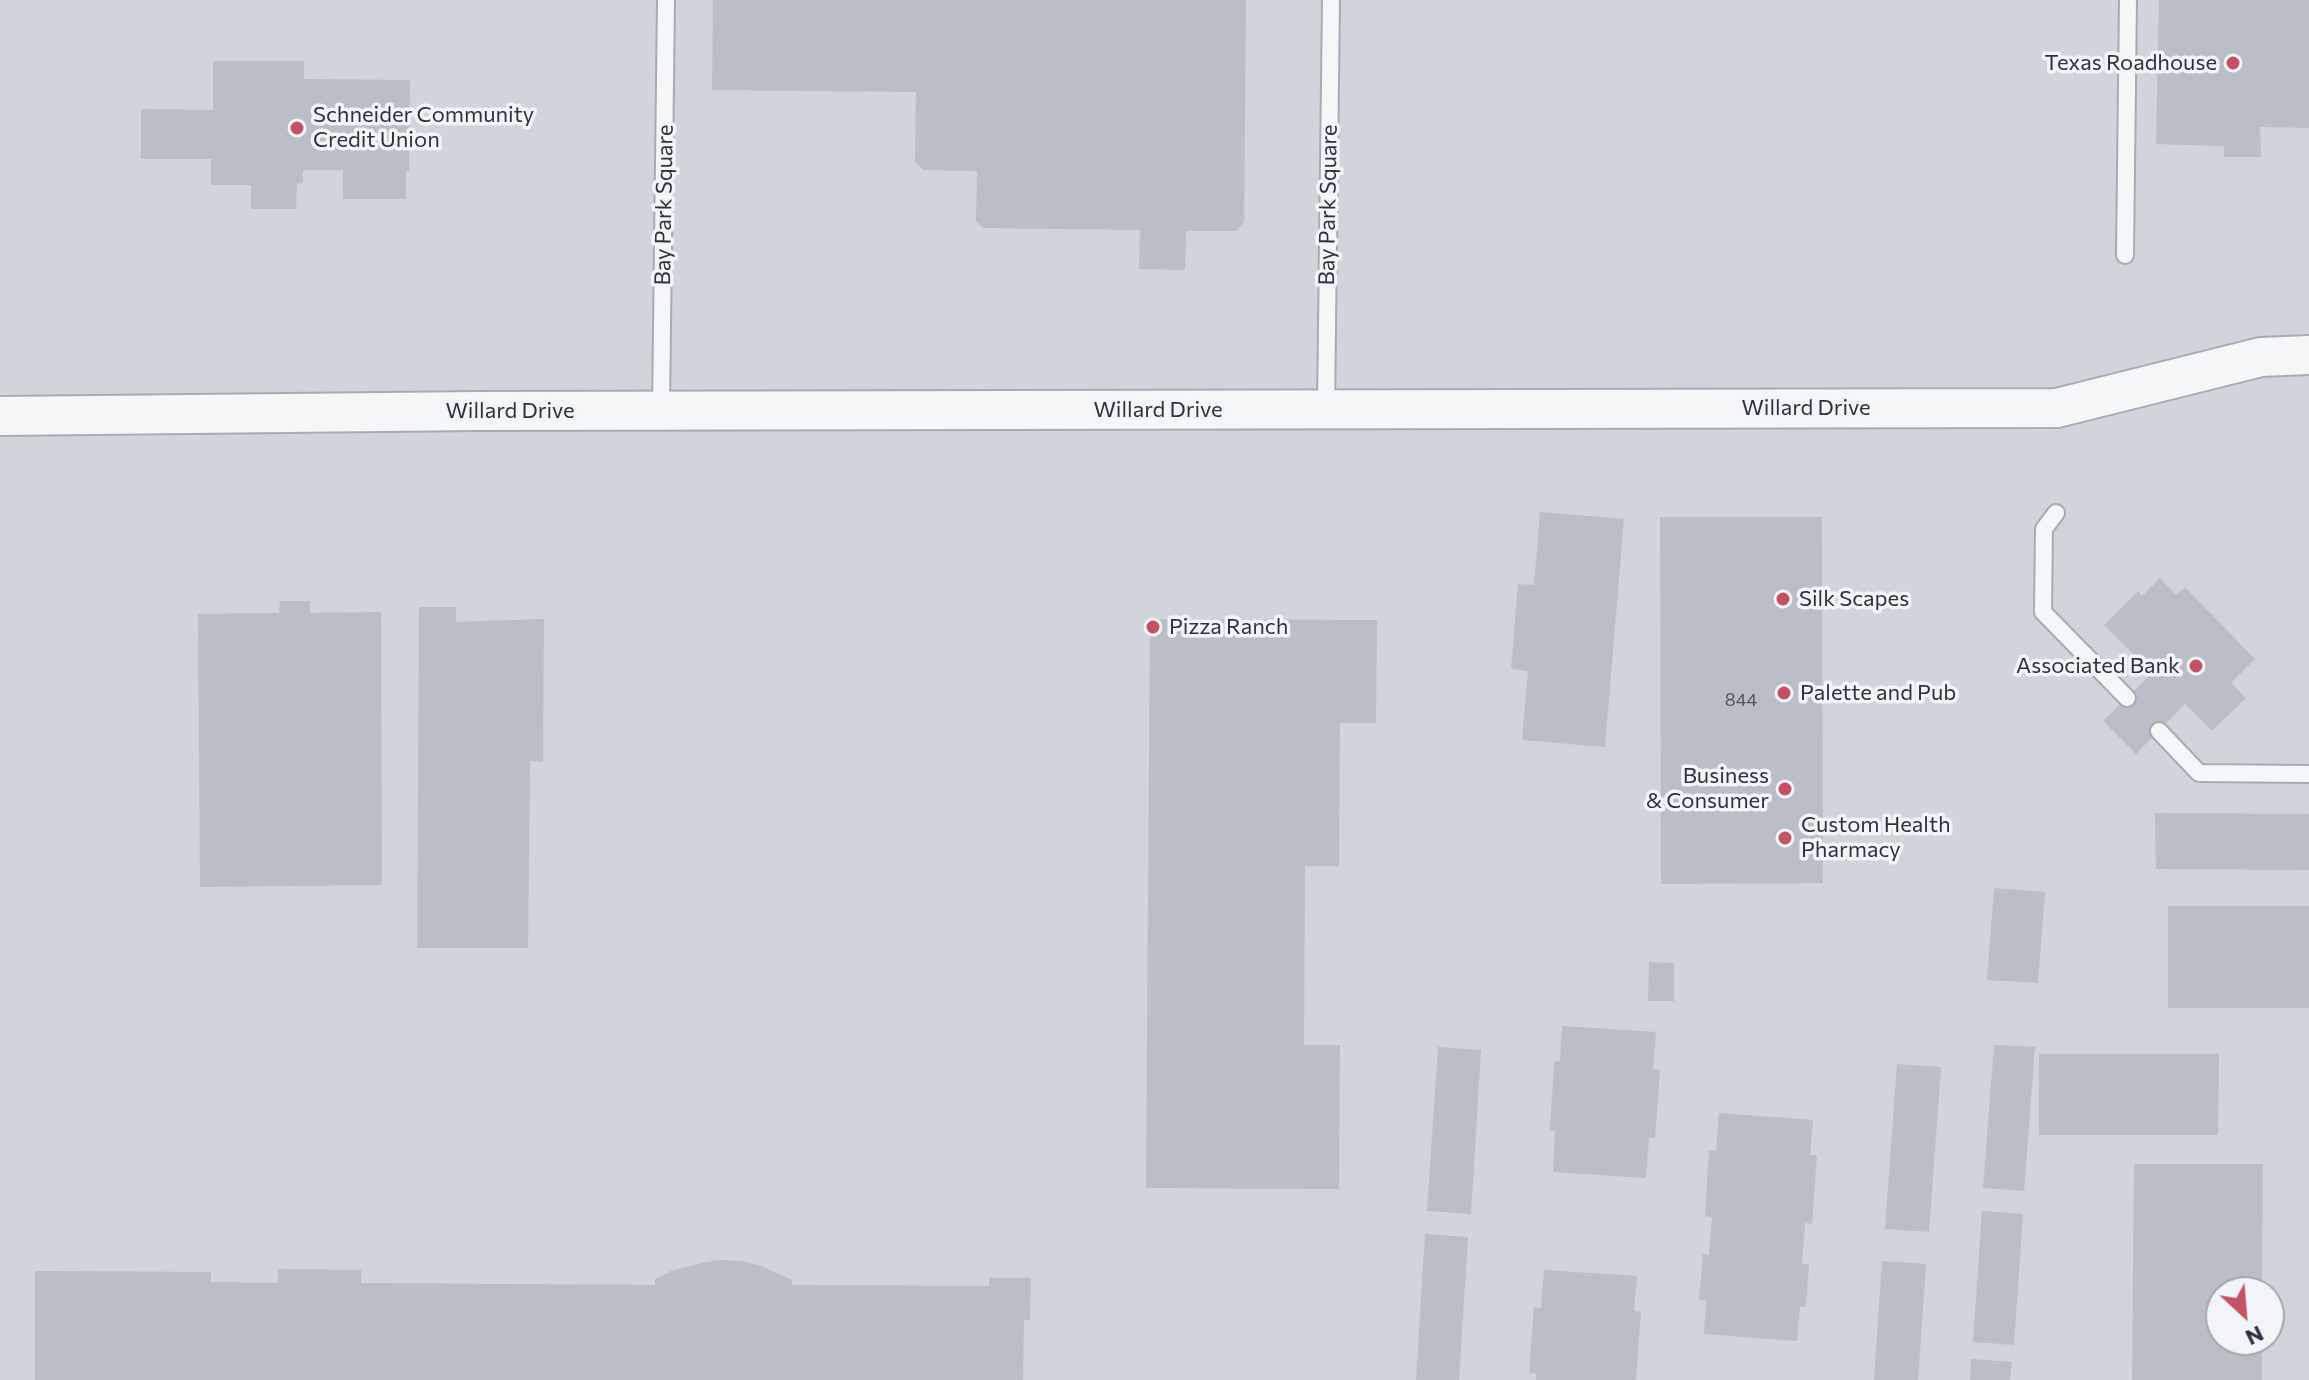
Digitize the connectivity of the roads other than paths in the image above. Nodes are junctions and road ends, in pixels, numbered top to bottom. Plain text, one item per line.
1 (666, 0) edge
2 (1331, 0) edge
3 (2128, 0) edge
4 (2125, 255) dead end
5 (2309, 355) edge
6 (1326, 409) junction
7 (661, 411) junction
8 (0, 416) edge
9 (2056, 513) dead end
10 (2127, 698) dead end
11 (2159, 731) dead end
12 (2309, 774) edge

1 - 7 lane, Bay Park Square
2 - 6 lane, Bay Park Square
3 - 4 lane
5 - 6 street, Willard Drive
6 - 7 street, Willard Drive
7 - 8 street, Willard Drive
9 - 10 lane
11 - 12 lane

